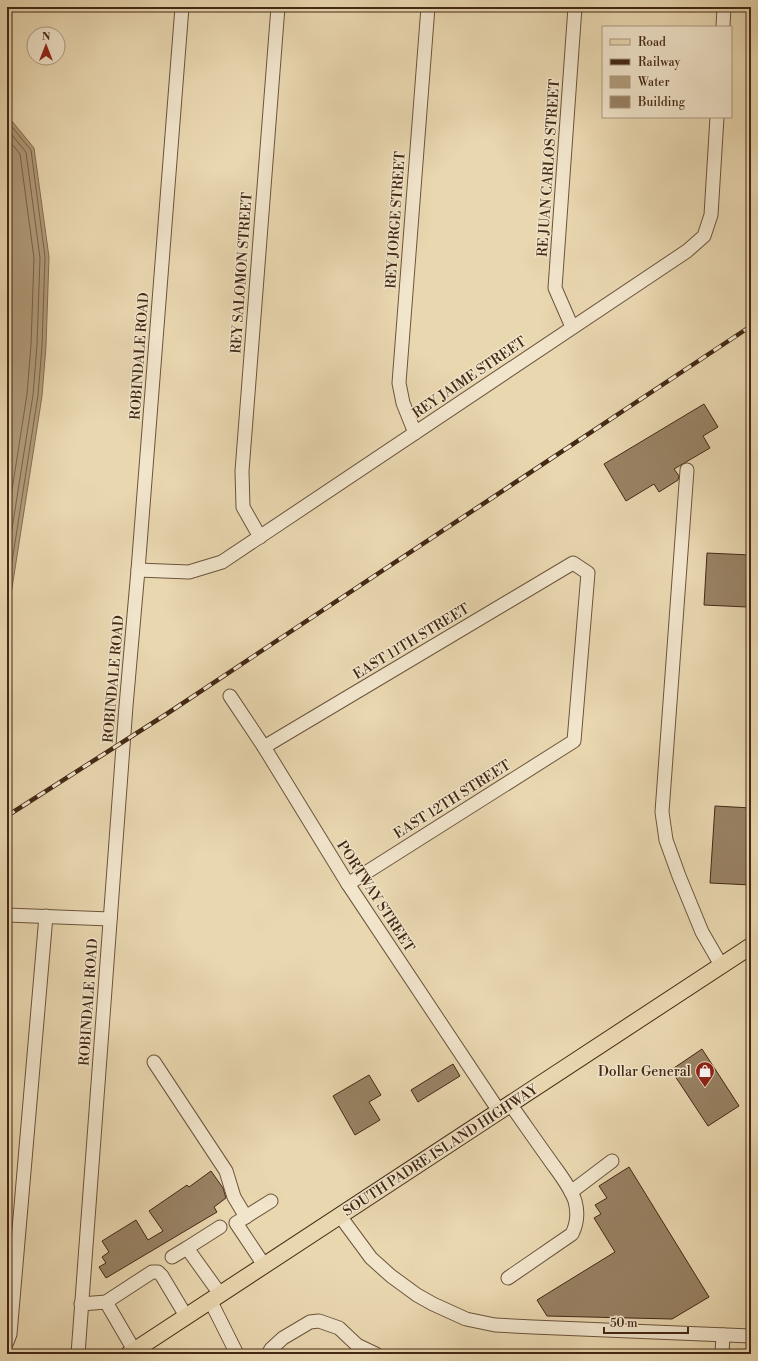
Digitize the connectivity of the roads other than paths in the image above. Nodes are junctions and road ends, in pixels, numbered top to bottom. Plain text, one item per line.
1 (182, 7) edge
2 (278, 7) edge
3 (428, 7) edge
4 (576, 7) edge
5 (724, 7) edge
6 (723, 26) edge
7 (717, 118) edge
8 (572, 328) junction
9 (415, 433) junction
10 (687, 470) dead end
11 (260, 537) junction
12 (138, 570) junction
13 (230, 696) dead end
14 (574, 741) joint
15 (264, 747) junction
16 (348, 884) junction
17 (7, 915) edge
18 (46, 916) junction
19 (110, 919) junction
20 (751, 946) edge
21 (721, 965) junction
22 (154, 1062) dead end
23 (505, 1108) junction
24 (612, 1161) dead end
25 (571, 1192) junction
26 (271, 1201) dead end
27 (340, 1216) junction
28 (246, 1218) junction
29 (220, 1227) dead end
30 (186, 1248) junction
31 (172, 1257) dead end
32 (264, 1265) junction
33 (508, 1278) dead end
34 (215, 1297) junction
35 (106, 1302) junction
36 (81, 1304) junction
37 (186, 1316) junction
38 (723, 1335) junction
39 (751, 1336) edge
40 (7, 1342) edge
41 (132, 1352) edge
42 (78, 1354) edge
43 (237, 1354) edge
44 (268, 1354) edge
45 (376, 1354) edge
46 (722, 1354) edge

1 - 12 street, ROBINDALE ROAD
2 - 11 street, REY SALOMON STREET
3 - 9 street, REY JORGE STREET
4 - 8 street, RE JUAN CARLOS STREET
5 - 6 street
7 - 8 street, REY JAIME STREET
8 - 9 street, REY JAIME STREET
9 - 11 street, REY JAIME STREET
10 - 21 street
11 - 12 street, REY JAIME STREET
12 - 19 street, ROBINDALE ROAD
13 - 15 street, PORTWAY STREET
14 - 15 street, EAST 11TH STREET
14 - 16 street, EAST 12TH STREET
15 - 16 street, PORTWAY STREET
16 - 23 street, PORTWAY STREET
17 - 18 street
18 - 19 street
18 - 40 street
19 - 36 street, ROBINDALE ROAD
20 - 21 main road, SOUTH PADRE ISLAND HIGHWAY
21 - 23 main road, SOUTH PADRE ISLAND HIGHWAY
22 - 28 street
23 - 25 street, PORTWAY STREET
23 - 27 main road, SOUTH PADRE ISLAND HIGHWAY
24 - 25 street
25 - 33 street, PORTWAY STREET
26 - 28 street
27 - 32 main road, SOUTH PADRE ISLAND HIGHWAY
27 - 38 street
28 - 32 street
29 - 30 street
30 - 31 street
30 - 34 street
32 - 34 main road, SOUTH PADRE ISLAND HIGHWAY
34 - 37 main road, SOUTH PADRE ISLAND HIGHWAY
34 - 43 street
35 - 36 street
35 - 37 street
35 - 41 street
36 - 42 street, ROBINDALE ROAD
37 - 41 main road, SOUTH PADRE ISLAND HIGHWAY
38 - 39 street
38 - 46 street
44 - 45 street

